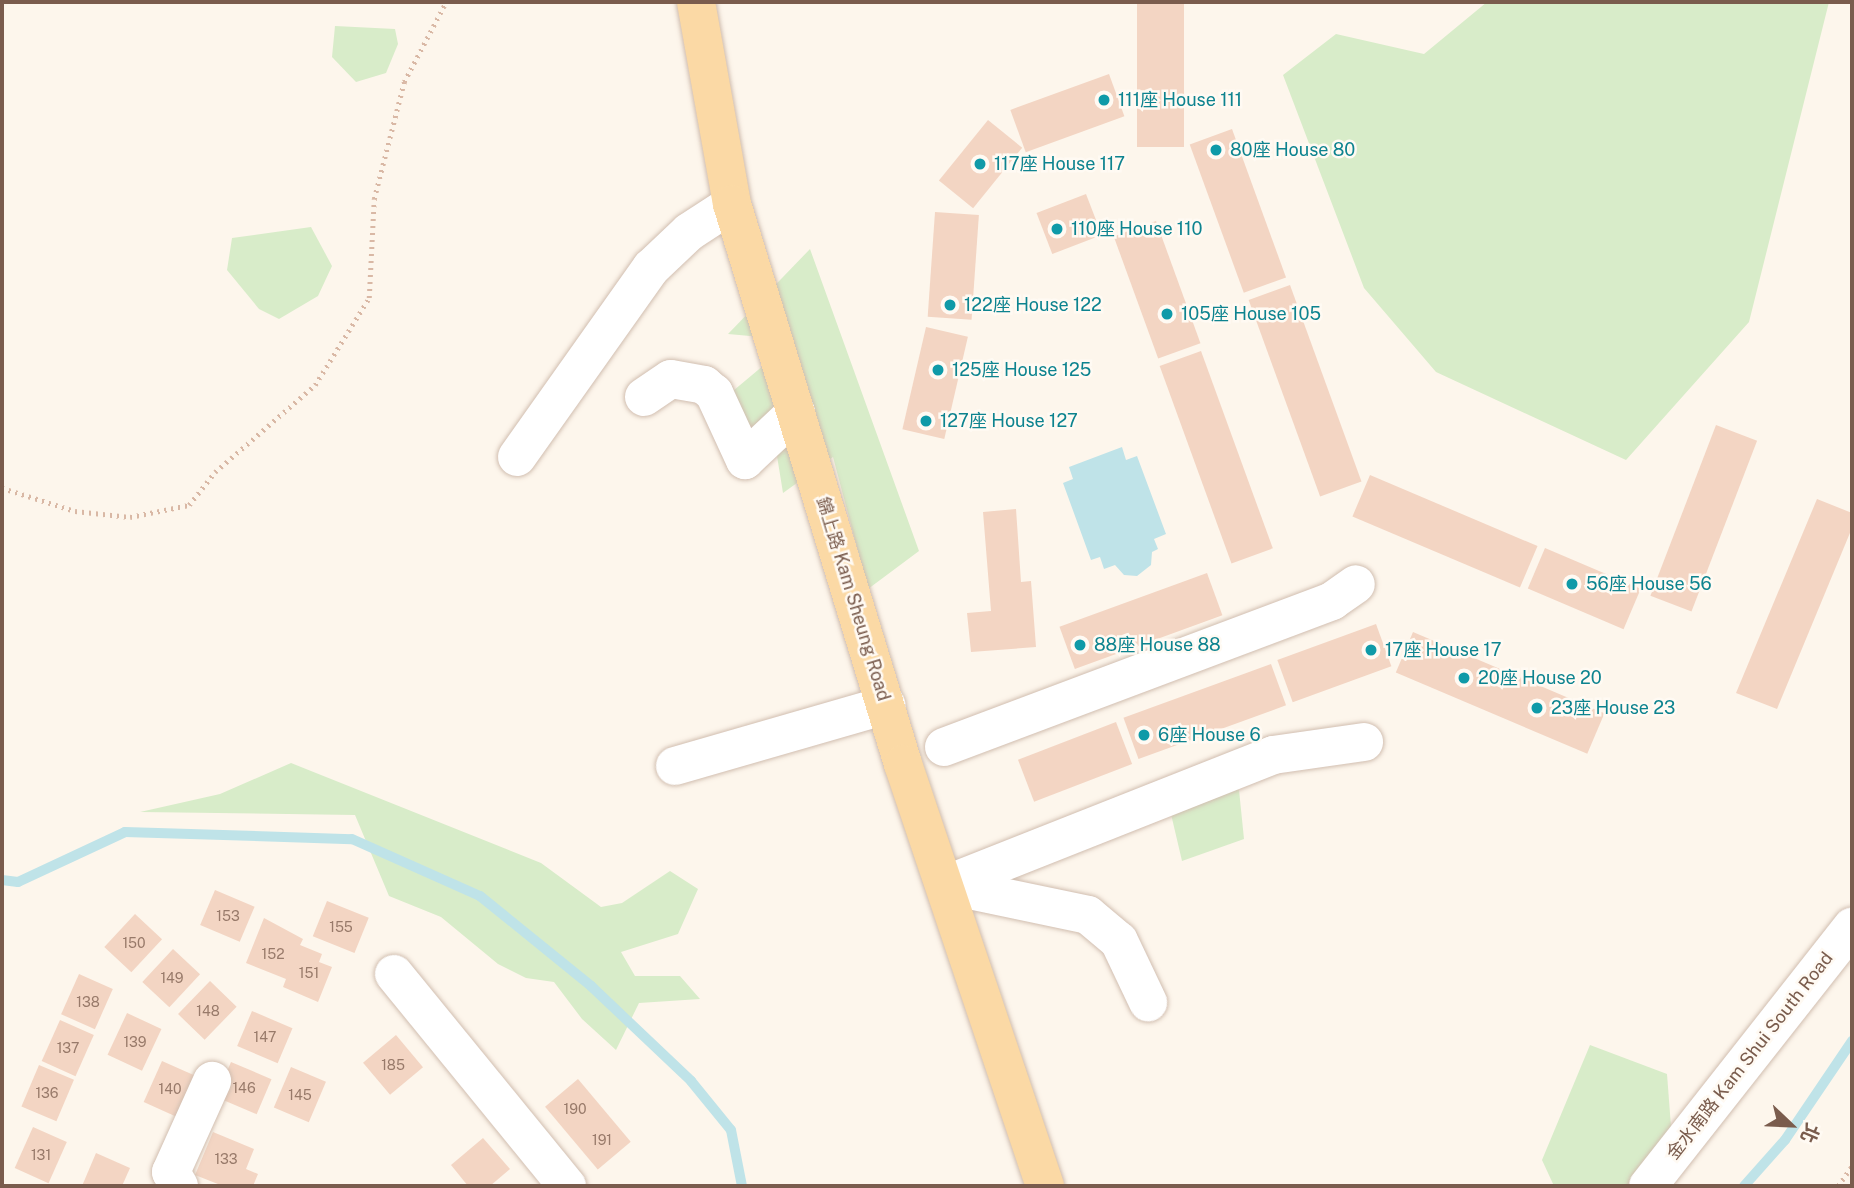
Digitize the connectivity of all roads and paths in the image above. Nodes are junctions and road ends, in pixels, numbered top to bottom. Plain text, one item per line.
1 (446, 2) edge
2 (696, 2) edge
3 (732, 204) junction
4 (644, 397) dead end
5 (796, 412) junction
6 (517, 457) dead end
7 (2, 488) edge
8 (1356, 584) dead end
9 (886, 705) junction
10 (1364, 742) dead end
11 (944, 747) dead end
12 (675, 766) dead end
13 (944, 886) junction
14 (1852, 927) edge
15 (394, 974) dead end
16 (1148, 1002) dead end
17 (212, 1081) dead end
18 (1852, 1166) edge
19 (550, 1180) edge
20 (179, 1186) edge
21 (1045, 1186) edge
22 (1648, 1186) edge
23 (1838, 1186) edge

1 - 7 path
2 - 3 main road, 錦上路 Kam Sheung Road
3 - 5 main road, 錦上路 Kam Sheung Road
3 - 6 street
4 - 5 street
5 - 9 main road, 錦上路 Kam Sheung Road
8 - 11 street
9 - 12 street
9 - 13 main road, 錦上路 Kam Sheung Road
10 - 13 street
13 - 16 street
13 - 21 main road, 錦上路 Kam Sheung Road
14 - 22 street, 金水南路 Kam Shui South Road
15 - 19 street
17 - 20 street
18 - 23 path

